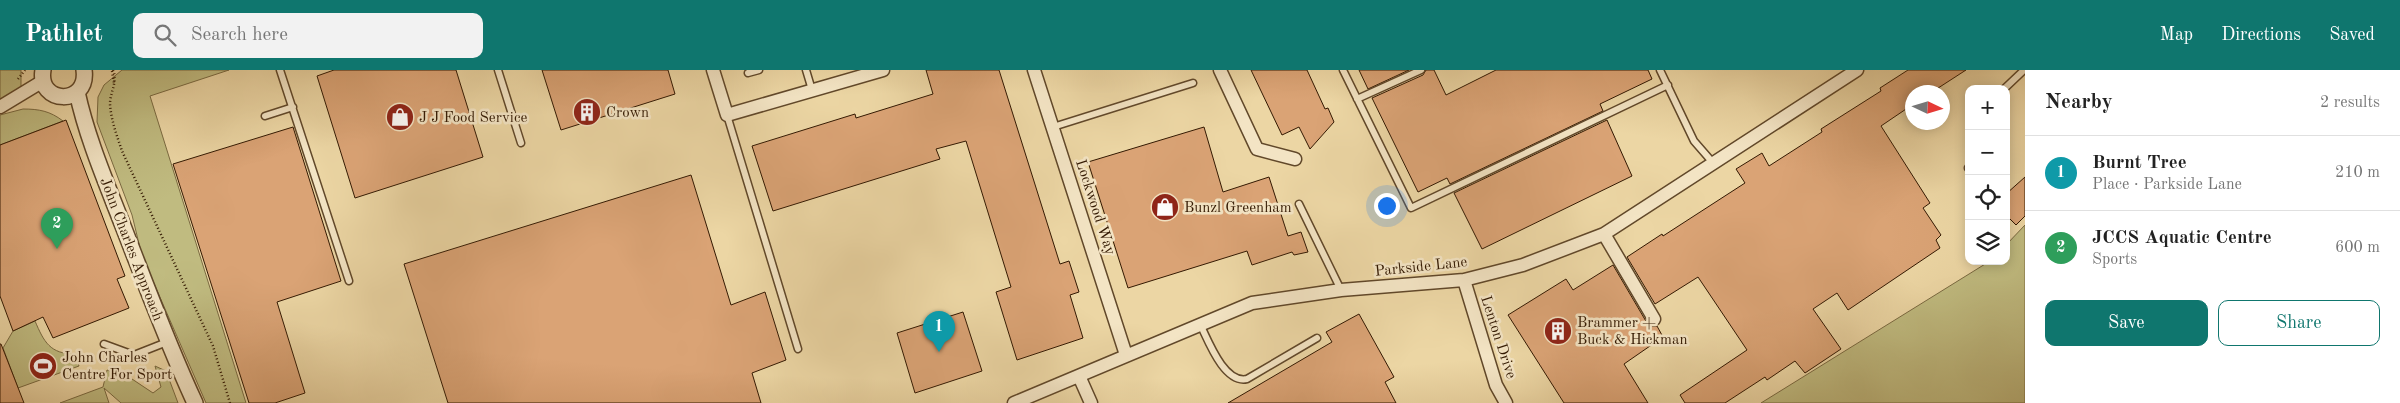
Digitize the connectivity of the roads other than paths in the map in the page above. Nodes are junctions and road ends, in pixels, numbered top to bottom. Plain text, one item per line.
1 (84, 70) edge
2 (280, 70) edge
3 (498, 70) edge
4 (714, 70) edge
5 (759, 70) edge
6 (806, 70) edge
7 (883, 70) edge
8 (1034, 70) edge
9 (1220, 70) edge
10 (1343, 70) edge
11 (1421, 70) edge
12 (1660, 70) edge
13 (2024, 70) edge
14 (1851, 72) edge
15 (748, 73) dead end
16 (43, 76) edge
17 (1193, 83) dead end
18 (1668, 85) junction
19 (2008, 85) edge
20 (812, 90) junction
21 (77, 92) junction
22 (1357, 99) junction
23 (0, 106) edge
24 (293, 107) junction
25 (727, 115) junction
26 (265, 116) dead end
27 (1053, 127) junction
28 (521, 143) dead end
29 (1295, 159) dead end
30 (1714, 165) junction
31 (1299, 204) dead end
32 (1604, 234) junction
33 (1464, 280) junction
34 (349, 281) dead end
35 (1341, 290) junction
36 (1654, 319) dead end
37 (1200, 324) junction
38 (1317, 338) dead end
39 (167, 342) junction
40 (104, 344) dead end
41 (798, 349) dead end
42 (1126, 355) junction
43 (1079, 376) junction
44 (194, 403) edge
45 (1014, 403) edge
46 (1090, 403) edge
47 (1506, 403) edge

1 - 21 street
2 - 24 lane
3 - 28 lane
4 - 25 street
5 - 15 lane
6 - 20 lane
7 - 20 street
8 - 27 street, Lockwood Way
9 - 29 street
10 - 22 lane
11 - 22 lane
12 - 18 lane
13 - 19 lane
14 - 30 street, Parkside Lane
16 - 21 street
16 - 23 street
17 - 27 lane
18 - 22 lane
18 - 30 lane
20 - 25 street
21 - 39 street, John Charles Approach
24 - 26 lane
24 - 34 lane
25 - 41 lane
27 - 42 street, Lockwood Way
30 - 32 street, Parkside Lane
31 - 35 lane
32 - 33 street, Parkside Lane
32 - 36 street
33 - 35 street, Parkside Lane
33 - 47 street, Lenton Drive
35 - 37 street, Parkside Lane
37 - 38 lane
37 - 42 street, Parkside Lane
39 - 40 lane
39 - 44 street, John Charles Approach
42 - 43 street, Parkside Lane
43 - 45 street, Parkside Lane
43 - 46 street

